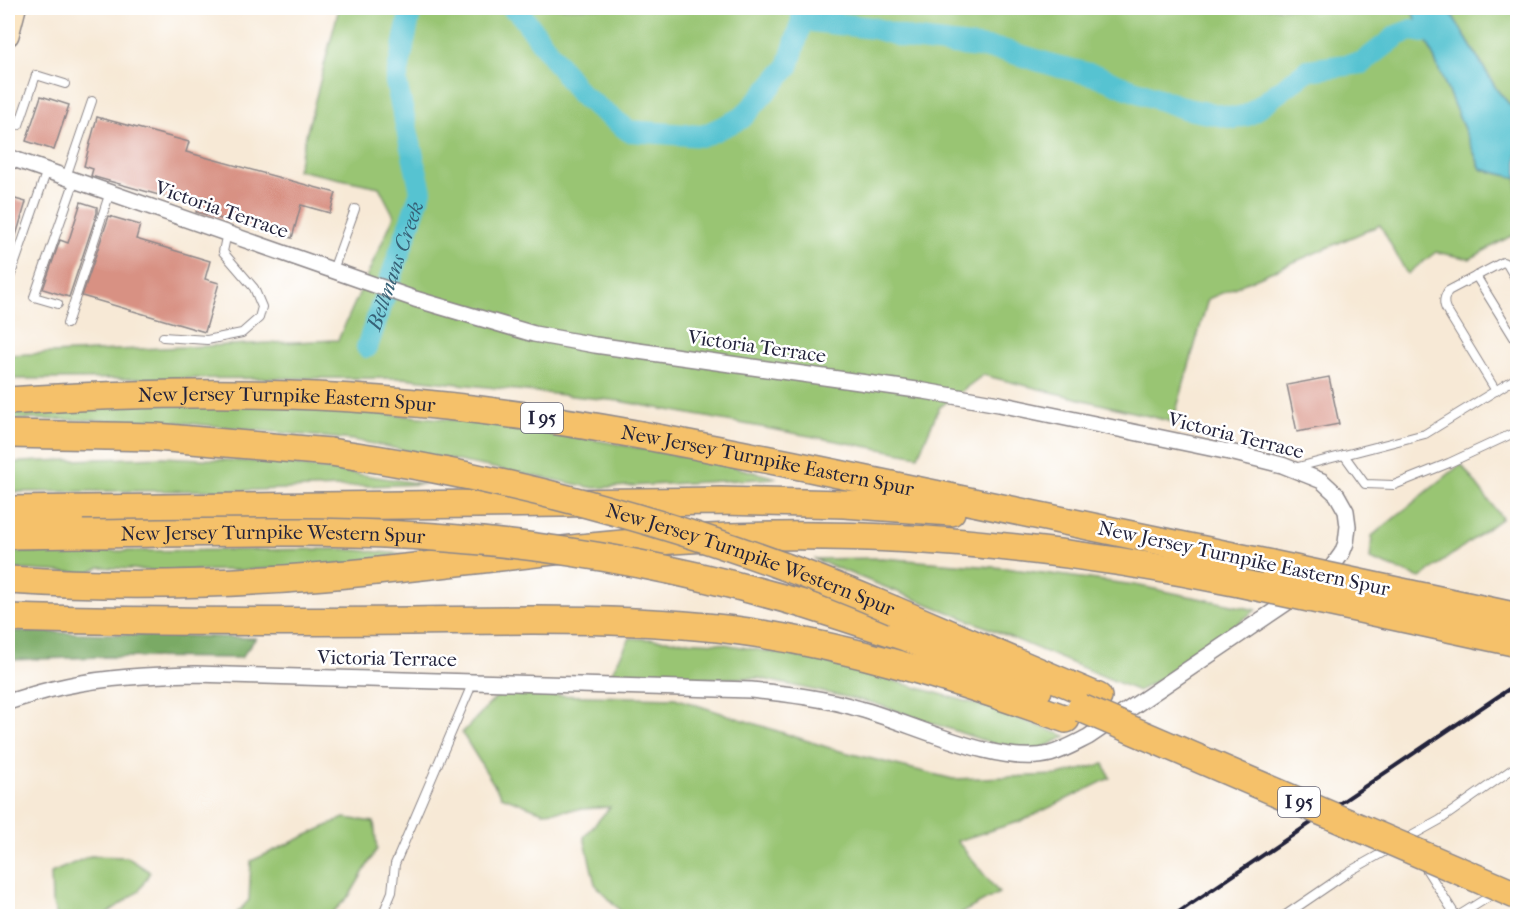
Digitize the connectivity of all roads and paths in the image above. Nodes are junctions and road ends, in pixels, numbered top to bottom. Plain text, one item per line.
1 (15, 8) edge
2 (8, 35) edge
3 (65, 84) dead end
4 (92, 101) dead end
5 (8, 120) edge
6 (8, 157) edge
7 (47, 170) junction
8 (71, 178) junction
9 (110, 192) junction
10 (355, 209) dead end
11 (227, 232) junction
12 (333, 270) junction
13 (1476, 276) junction
14 (8, 283) edge
15 (1518, 283) edge
16 (58, 304) dead end
17 (67, 324) dead end
18 (163, 337) dead end
19 (1518, 344) edge
20 (1518, 377) edge
21 (1496, 391) junction
22 (8, 401) edge
23 (1518, 431) edge
24 (8, 434) edge
25 (214, 441) junction
26 (8, 453) edge
27 (1344, 455) junction
28 (1292, 469) junction
29 (8, 510) edge
30 (1069, 520) junction
31 (8, 535) edge
32 (365, 572) junction
33 (8, 580) edge
34 (8, 598) edge
35 (1518, 617) edge
36 (8, 618) edge
37 (1518, 643) edge
38 (474, 681) junction
39 (8, 702) edge
40 (1082, 708) junction
41 (1518, 765) edge
42 (1407, 839) junction
43 (1514, 886) edge
44 (382, 916) edge
45 (1284, 916) edge
46 (1457, 916) edge

1 - 2 main road
3 - 5 lane
4 - 8 lane
6 - 7 street, Victoria Terrace
7 - 8 street, Victoria Terrace
7 - 14 lane
8 - 9 street, Victoria Terrace
8 - 16 lane
9 - 11 street, Victoria Terrace
9 - 17 lane
10 - 12 lane
11 - 12 street, Victoria Terrace
11 - 18 lane
12 - 28 street, Victoria Terrace
13 - 15 lane
13 - 19 lane
13 - 21 lane
20 - 21 lane
21 - 27 lane
22 - 30 highway, New Jersey Turnpike Eastern Spur / I 95
23 - 27 lane
24 - 25 highway, New Jersey Turnpike Western Spur / I 95
25 - 26 highway
25 - 40 highway, New Jersey Turnpike Western Spur / I 95, bridge
27 - 28 lane
28 - 38 street, Victoria Terrace
29 - 30 highway
30 - 35 highway, New Jersey Turnpike Eastern Spur / I 95, bridge
31 - 40 highway, New Jersey Turnpike Western Spur / I 95, bridge
32 - 33 highway, New Jersey Turnpike Eastern Spur
32 - 34 highway
32 - 37 highway, New Jersey Turnpike Eastern Spur, bridge
36 - 40 highway
38 - 39 street, Victoria Terrace
38 - 44 lane
40 - 43 highway, New Jersey Turnpike Western Spur / I 95
40 - 43 highway, I 95, bridge
41 - 42 lane
42 - 45 lane
42 - 46 lane
43 - 46 lane

